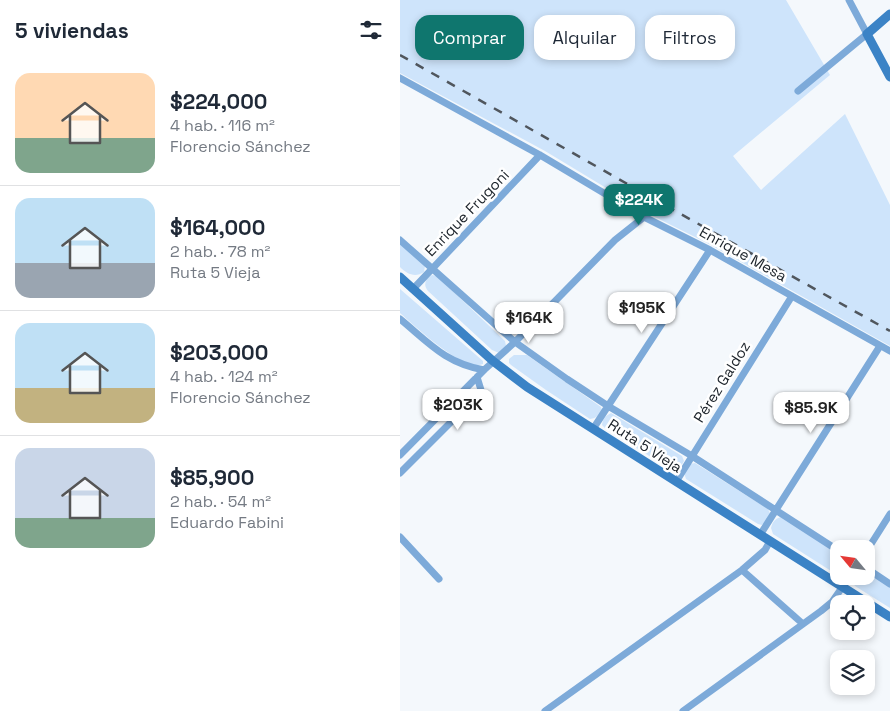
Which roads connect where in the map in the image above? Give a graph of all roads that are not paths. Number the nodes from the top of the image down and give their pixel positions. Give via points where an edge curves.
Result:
1 (849, 0) edge
2 (890, 14) edge
3 (867, 34) junction
4 (890, 77) edge
5 (400, 78) edge
6 (798, 91) dead end
7 (540, 155) junction
8 (644, 217) junction
9 (400, 240) edge
10 (710, 250) junction
11 (432, 269) junction
12 (400, 277) edge
13 (413, 289) junction
14 (792, 296) junction
15 (400, 319) edge
16 (515, 342) junction
17 (880, 346) junction
18 (890, 351) edge
19 (494, 361) junction
20 (484, 370) junction
21 (477, 377) junction
22 (608, 406) junction
23 (593, 429) junction
24 (400, 455) edge
25 (692, 456) junction
26 (400, 473) edge
27 (676, 482) junction
28 (776, 511) junction
29 (890, 514) edge
30 (760, 535) junction
31 (400, 537) edge
32 (874, 540) edge
33 (770, 541) junction
34 (830, 545) edge
35 (742, 570) junction
36 (875, 574) edge
37 (438, 579) dead end
38 (890, 584) edge
39 (843, 587) junction
40 (890, 617) edge
41 (803, 624) junction
42 (546, 711) edge
43 (683, 711) edge

1 - 3 street
2 - 3 street
3 - 4 street
3 - 6 street
5 - 7 street, Enrique Mesa
7 - 8 street, Enrique Mesa
7 - 11 street, Enrique Frugoni
8 - 10 street, Enrique Mesa
8 - 16 street via 615,240
9 - 11 street, Ruta 5 Vieja
10 - 14 street, Enrique Mesa
10 - 22 street
11 - 13 street, Enrique Frugoni
11 - 16 street, Ruta 5 Vieja
12 - 13 street, Ruta 5 Vieja
13 - 19 street, Ruta 5 Vieja
14 - 17 street, Enrique Mesa
14 - 25 street, Pérez Galdoz
15 - 20 street via 449,358
16 - 19 street
16 - 22 street, Ruta 5 Vieja
17 - 18 street, Enrique Mesa
17 - 28 street
19 - 20 street
19 - 23 street, Ruta 5 Vieja via 527,387
20 - 21 street
21 - 24 street
21 - 26 street via 481,390 475,398
22 - 23 street
22 - 25 street, Ruta 5 Vieja
23 - 27 street, Ruta 5 Vieja
25 - 27 street, Pérez Galdoz
25 - 28 street, Ruta 5 Vieja
27 - 30 street, Ruta 5 Vieja
28 - 30 street
28 - 34 street, Ruta 5 Vieja
29 - 32 street
30 - 33 street, Ruta 5 Vieja
31 - 37 street
33 - 35 street
33 - 39 street, Ruta 5 Vieja
35 - 41 street
35 - 42 street
36 - 38 street
39 - 40 street, Ruta 5 Vieja
39 - 41 street via 832,602
41 - 43 street

